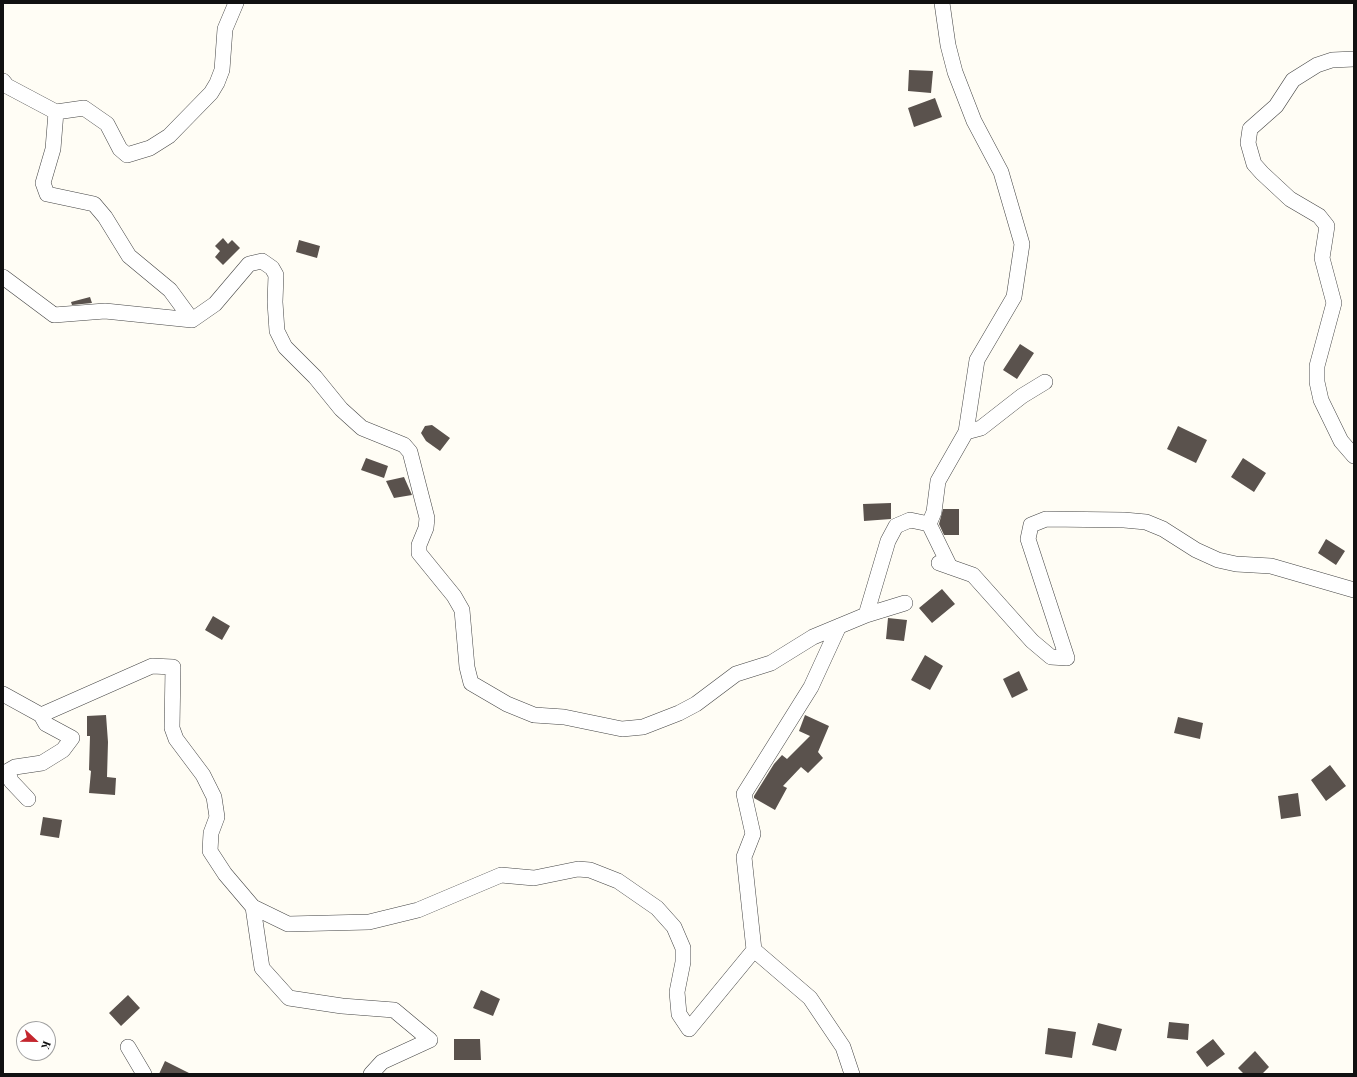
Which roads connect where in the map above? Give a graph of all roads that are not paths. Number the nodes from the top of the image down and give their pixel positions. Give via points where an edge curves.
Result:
1 (236, 3) edge
2 (942, 3) edge
3 (1354, 59) edge
4 (3, 81) edge
5 (56, 112) junction
6 (3, 277) edge
7 (192, 320) junction
8 (1045, 382) dead end
9 (966, 432) junction
10 (1354, 456) edge
11 (929, 524) junction
12 (1354, 590) edge
13 (906, 603) dead end
14 (866, 615) junction
15 (839, 626) junction
16 (3, 694) edge
17 (41, 715) junction
18 (28, 799) dead end
19 (253, 907) junction
20 (754, 950) junction
21 (128, 1047) dead end
22 (144, 1074) edge
23 (371, 1074) edge
24 (852, 1074) edge

1 - 5 street via 225,29 222,70 217,83 211,93 169,136 150,148 127,155 120,149 107,124 84,108
2 - 9 street via 955,72 974,121 1001,172 1022,244 1014,297 977,360
3 - 10 street via 1324,62 1293,80 1276,106 1250,129 1248,143 1254,164 1262,173 1290,199 1319,216 1327,226 1322,258 1334,303 1317,366 1317,382 1322,400 1341,441
4 - 5 street via 7,86
5 - 7 street via 53,149 43,183 47,194 94,204 106,217 129,256 170,290
6 - 7 street via 54,315 105,311
7 - 15 street via 215,304 249,264 262,261 272,268 276,275 277,331 285,347 341,409 362,428 404,445 410,452 427,518 418,553 454,596 462,610 467,667 471,683 507,704 534,715 564,717 622,729 643,727 679,714 736,674 772,663 813,637
8 - 9 street via 1022,396 981,428
9 - 11 street via 938,481 934,512
11 - 12 street via 945,565 973,575 1032,641 1051,657 1067,658 1028,539 1031,525 1046,519 1146,522 1218,560 1271,566
11 - 14 street via 910,520 896,526 888,541
13 - 14 street
14 - 15 street
15 - 20 street via 811,688 744,794 753,834 744,857
16 - 17 street
17 - 18 street via 46,724 72,738 63,750 42,763 15,767 8,771 11,781
17 - 19 street via 152,666 173,668 172,728 176,738 203,775 214,797 217,817 211,833 210,851 225,874
19 - 20 street via 288,924 369,922 418,910 501,875 534,878 578,869 590,870 618,881 657,908 674,927 683,948 677,992 679,1014 689,1029
19 - 23 street via 262,968 289,998 394,1010 430,1040 382,1062
20 - 24 street via 810,998 843,1047
21 - 22 street

